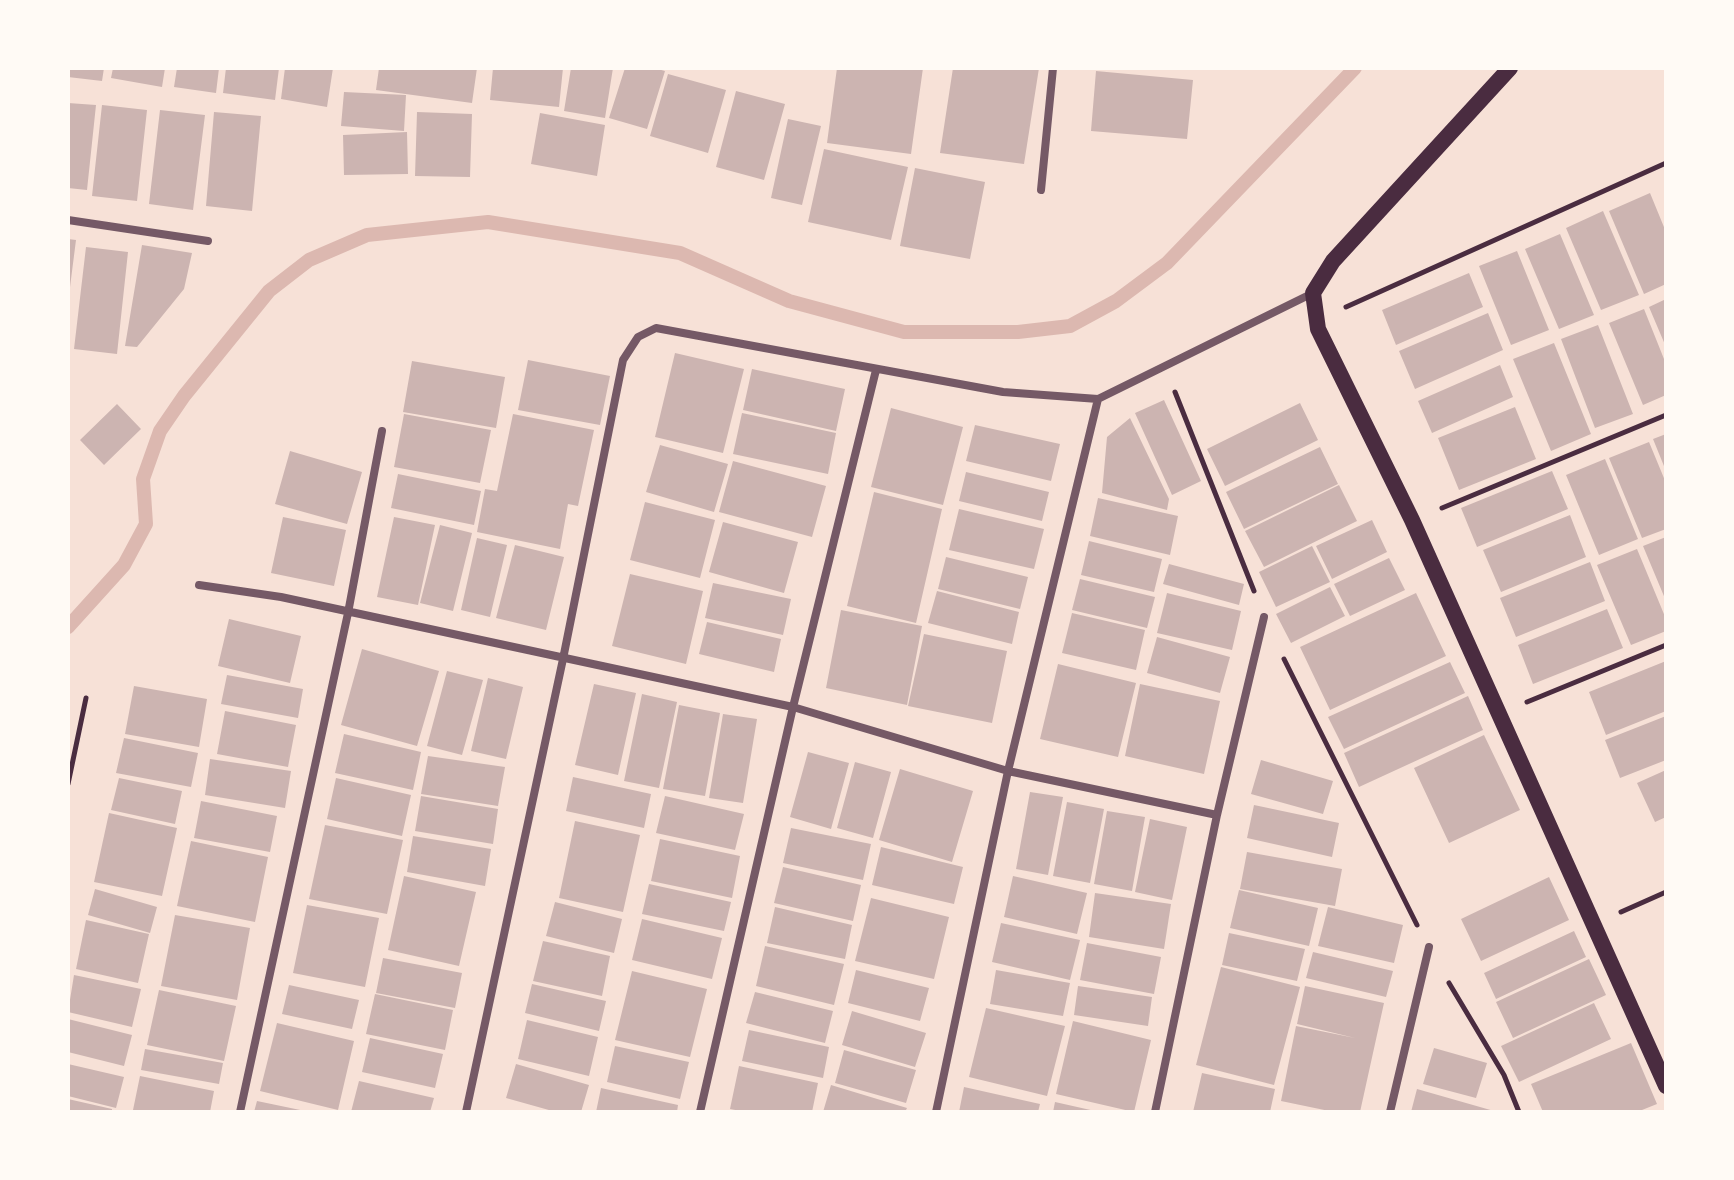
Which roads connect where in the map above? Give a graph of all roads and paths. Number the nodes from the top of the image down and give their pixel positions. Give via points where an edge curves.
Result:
1 (1053, 68) edge
2 (1510, 68) edge
3 (1666, 163) edge
4 (1041, 190) dead end
5 (68, 220) edge
6 (208, 241) dead end
7 (1313, 293) junction
8 (1317, 320) junction
9 (1165, 367) junction
10 (876, 370) junction
11 (1098, 399) junction
12 (1666, 415) edge
13 (382, 431) dead end
14 (1412, 520) junction
15 (199, 585) dead end
16 (348, 613) junction
17 (1264, 617) junction
18 (1666, 645) edge
19 (563, 659) junction
20 (86, 698) dead end
21 (793, 707) junction
22 (1500, 713) junction
23 (1008, 771) junction
24 (68, 784) edge
25 (1217, 815) junction
26 (1666, 892) edge
27 (1594, 923) junction
28 (1429, 947) junction
29 (1666, 1086) edge
30 (240, 1112) edge
31 (466, 1112) edge
32 (700, 1112) edge
33 (936, 1112) edge
34 (1155, 1112) edge
35 (1390, 1112) edge
36 (1519, 1112) edge

1 - 4 street
2 - 7 main road via 1333,261
3 - 8 path
5 - 6 street
7 - 8 main road
7 - 9 street
8 - 14 main road
9 - 11 street
9 - 17 path
10 - 11 street via 1003,392
10 - 19 street via 656,328 638,337 623,360
10 - 21 street
11 - 23 street
12 - 14 path
13 - 16 street
14 - 22 main road
15 - 16 street
16 - 19 street
16 - 30 street
17 - 25 street
17 - 28 path
18 - 22 path
19 - 21 street
19 - 31 street
20 - 24 path
21 - 23 street
21 - 32 street
22 - 27 main road
23 - 25 street
23 - 33 street
25 - 34 street
26 - 27 path
27 - 29 main road
28 - 35 street
28 - 36 path via 1504,1075

